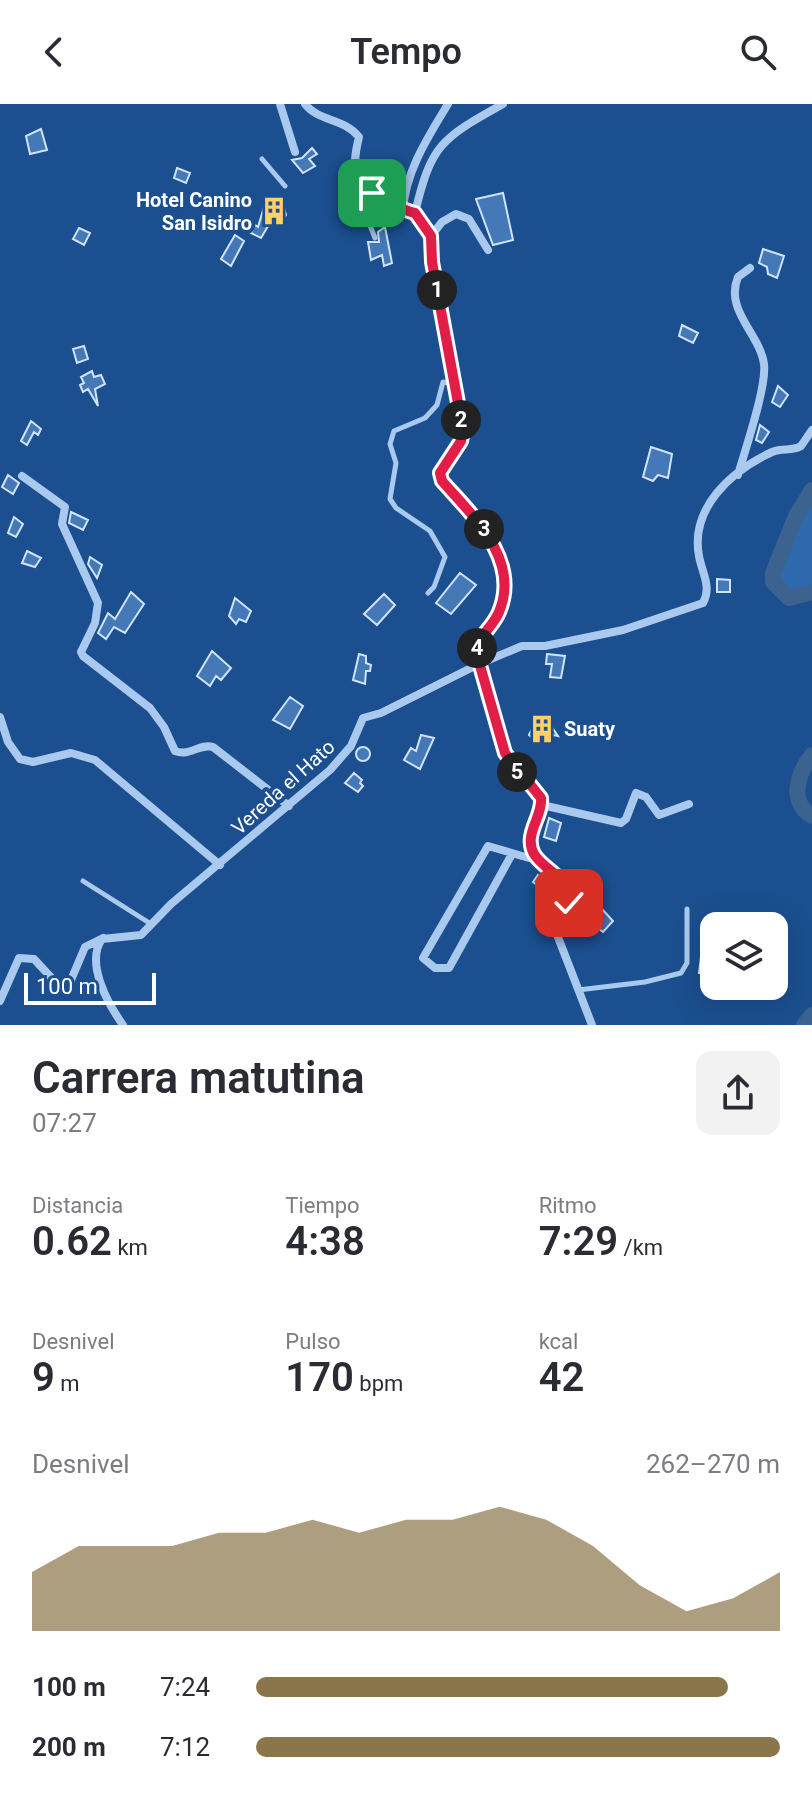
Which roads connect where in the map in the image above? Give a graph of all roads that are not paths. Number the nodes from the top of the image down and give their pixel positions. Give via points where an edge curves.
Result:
1 (280, 104) edge
2 (305, 104) edge
3 (448, 104) edge
4 (503, 104) edge
5 (295, 152) dead end
6 (262, 159) dead end
7 (285, 186) dead end
8 (367, 190) junction
9 (403, 211) junction
10 (415, 213) junction
11 (431, 236) junction
12 (375, 238) dead end
13 (488, 250) dead end
14 (750, 268) dead end
15 (454, 384) junction
16 (812, 430) edge
17 (738, 475) junction
18 (22, 476) dead end
19 (428, 593) dead end
20 (479, 664) junction
21 (0, 717) edge
22 (689, 804) dead end
23 (542, 805) junction
24 (289, 806) junction
25 (512, 854) junction
26 (534, 859) junction
27 (220, 865) junction
28 (83, 881) dead end
29 (687, 909) dead end
30 (152, 925) junction
31 (108, 937) junction
32 (577, 990) junction
33 (0, 1001) edge
34 (123, 1025) edge
35 (592, 1025) edge

1 - 5 street
2 - 8 street via 349,125 359,137 353,161
3 - 9 street via 413,168
4 - 10 street via 460,128 431,156
6 - 7 lane
8 - 9 street
8 - 12 lane via 365,213
9 - 10 street
10 - 11 street
11 - 13 street via 456,214 469,219
11 - 15 street
14 - 17 street, Vereda el Hato via 738,277 735,301 765,370
15 - 19 lane via 443,382 437,405 425,418 394,431 390,444 396,463 390,499 430,531 445,557
15 - 20 street via 463,430 440,473 497,548 503,592 496,619 478,640
16 - 17 street, Vereda el Hato via 801,446 770,453
17 - 20 street, Vereda el Hato via 720,488 696,531 708,587 703,603 623,630 522,646
18 - 24 street via 65,507 62,524 98,603 83,656 150,708 175,751 186,754 213,747
20 - 23 street via 505,753
20 - 24 street, Vereda el Hato via 363,718 351,746
21 - 27 street via 20,759 33,762 71,753 95,760
22 - 23 street via 659,815 646,797 636,793 621,823
23 - 26 street via 531,838
24 - 27 street, Vereda el Hato
25 - 25 street via 488,846 423,958 435,968 449,968
25 - 26 street
26 - 32 street via 570,891 556,932
27 - 30 street, Vereda el Hato
28 - 30 lane
29 - 32 lane via 687,963 681,973
30 - 31 street, Vereda el Hato via 133,937
31 - 33 street, Vereda el Hato via 85,947 68,987 54,983 34,959 19,958
31 - 34 street via 96,950 97,965
32 - 35 street

